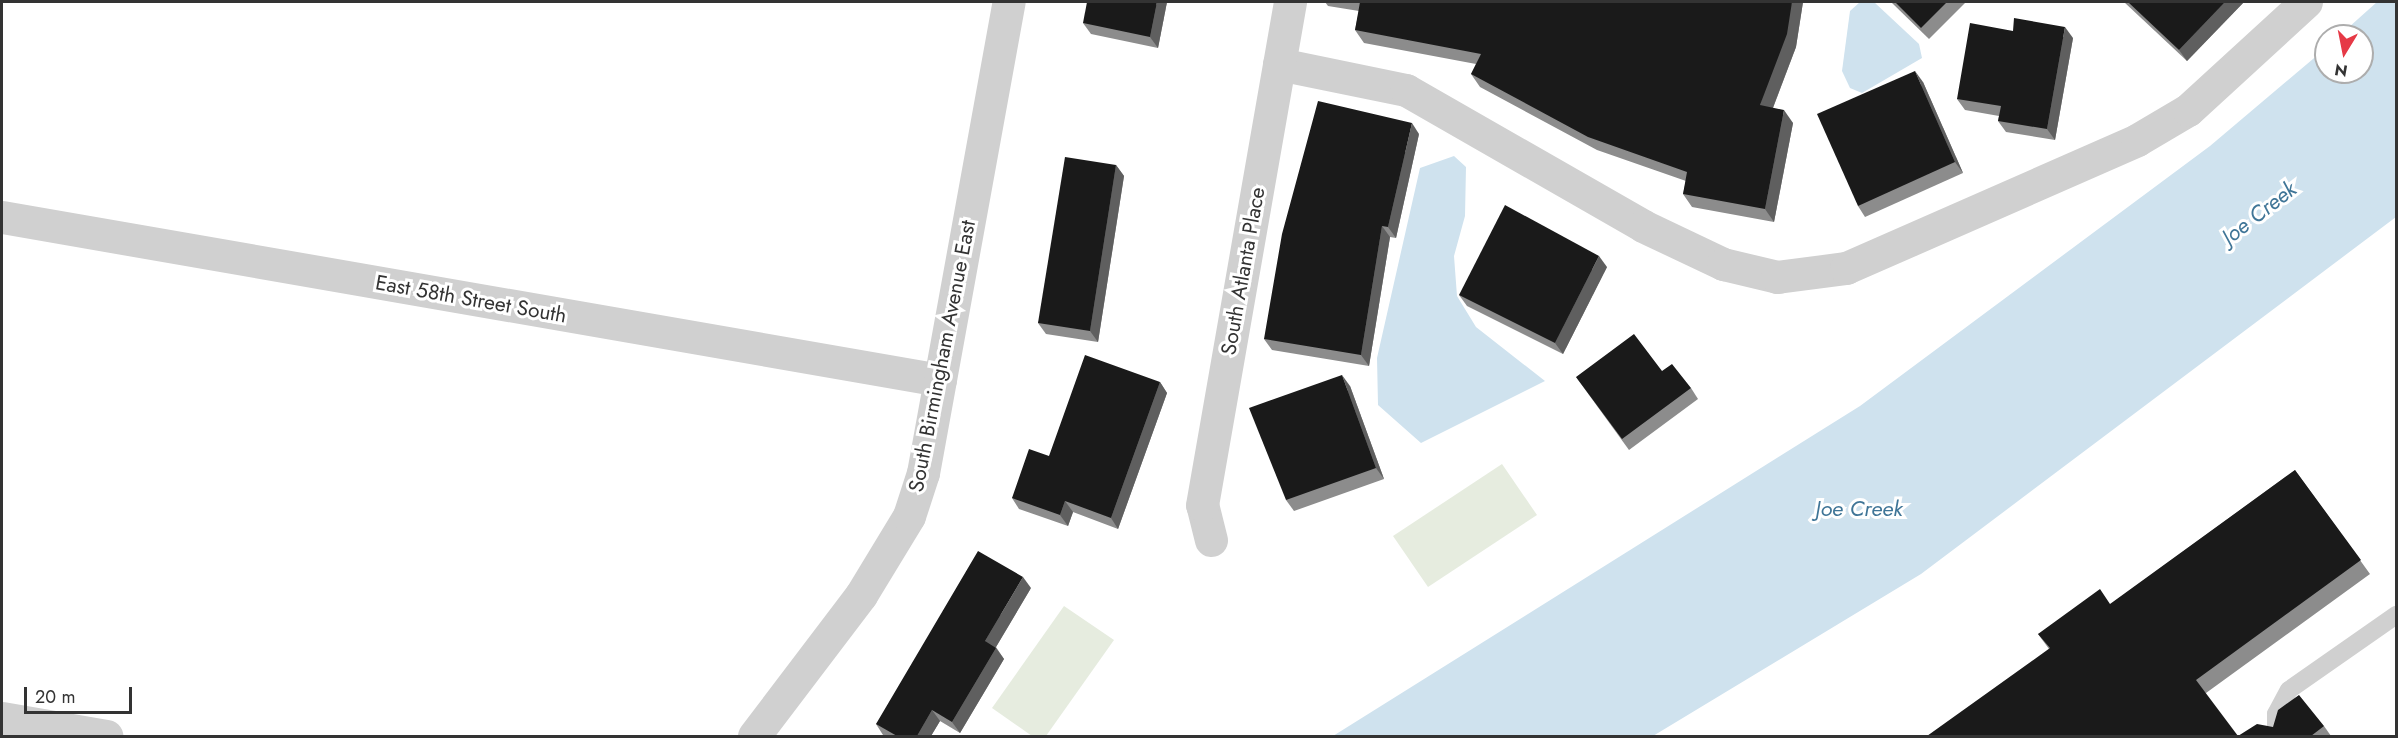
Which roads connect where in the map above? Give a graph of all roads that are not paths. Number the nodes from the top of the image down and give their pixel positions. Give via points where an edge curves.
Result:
1 (1009, 2) edge
2 (1290, 2) edge
3 (2306, 2) edge
4 (1279, 64) junction
5 (2, 217) edge
6 (940, 380) junction
7 (1211, 540) dead end
8 (2397, 615) edge
9 (2, 718) edge
10 (2276, 731) edge
11 (106, 736) edge
12 (754, 736) edge

1 - 6 street, South Birmingham Avenue East
2 - 4 street, South Atlanta Place
3 - 4 street via 2188,110 2137,140 1846,268 1778,278 1723,264 1643,226 1406,90
4 - 7 street, South Atlanta Place via 1202,505
5 - 6 street, East 58th Street South
6 - 12 street, South Birmingham Avenue East via 922,473 891,552
8 - 10 lane via 2289,690 2276,714
9 - 11 street

